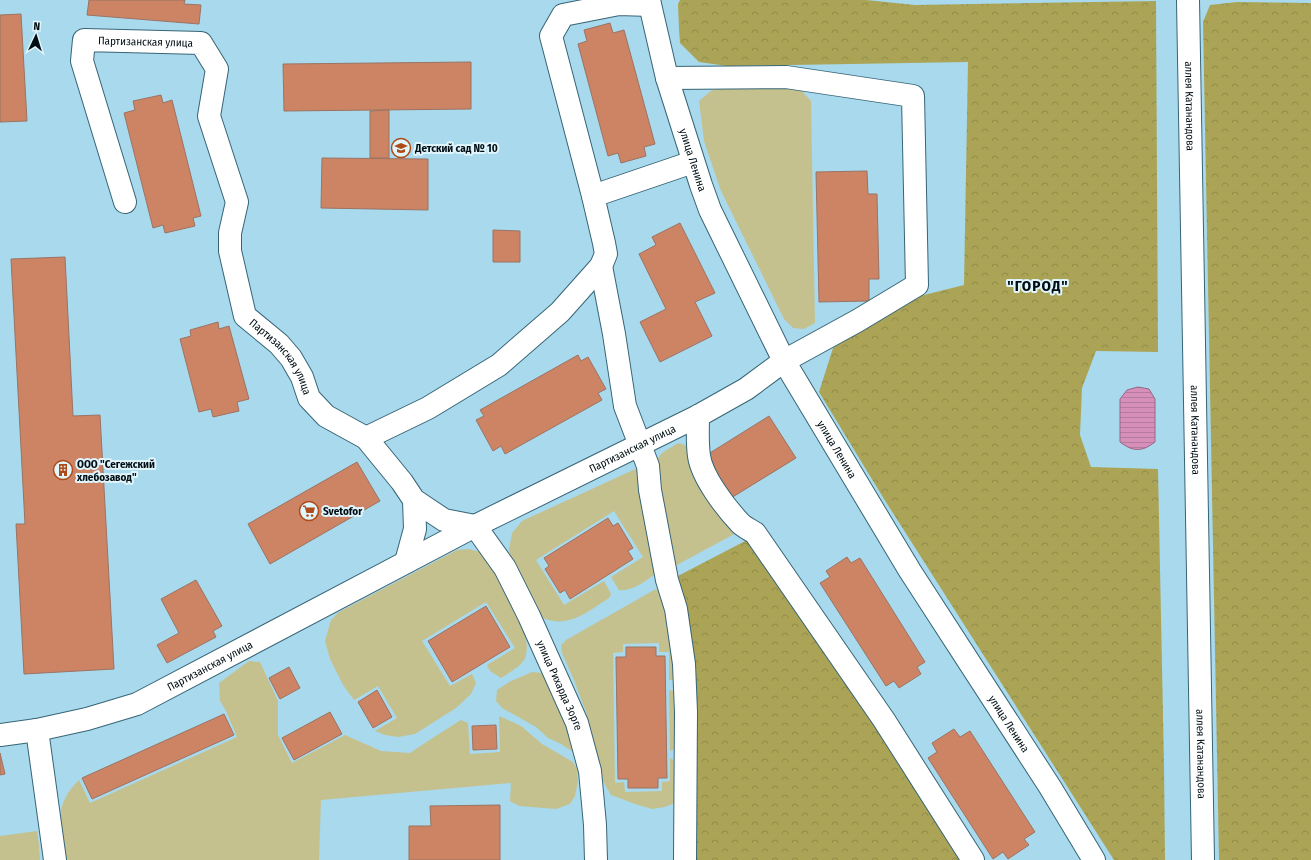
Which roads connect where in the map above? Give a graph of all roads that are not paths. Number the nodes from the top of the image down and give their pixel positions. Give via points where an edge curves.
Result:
1 (1188, 0) edge
2 (649, 2) edge
3 (667, 78) junction
4 (693, 162) junction
5 (593, 196) junction
6 (125, 202) dead end
7 (601, 266) junction
8 (784, 361) junction
9 (698, 416) junction
10 (366, 438) junction
11 (639, 445) junction
12 (414, 500) junction
13 (475, 526) junction
14 (406, 562) junction
15 (37, 730) junction
16 (0, 735) edge
17 (56, 860) edge
18 (596, 860) edge
19 (685, 860) edge
20 (974, 860) edge
21 (1094, 860) edge
22 (1203, 860) edge

1 - 22 street, аллея Катанандова
2 - 3 street, улица Ленина
2 - 5 street, улица Ленина via 620,4 563,15 551,36
3 - 4 street, улица Ленина
3 - 8 street, Партизанская улица via 786,77 913,96 917,285
4 - 5 street
4 - 8 street, улица Ленина via 710,210
5 - 7 street, улица Ленина via 606,254
6 - 10 street, Партизанская улица via 82,61 84,40 201,43 217,69 209,116 236,202 230,233 230,251 245,316 279,344 291,358 302,377 309,398 317,407 326,416
7 - 10 street via 560,312 499,365 428,408
7 - 11 street via 625,406
8 - 9 street, Партизанская улица via 746,389
8 - 21 street, улица Ленина via 910,571 1050,787
9 - 11 street, Партизанская улица
9 - 20 street via 699,457 708,481 741,524 755,534 884,720
10 - 12 street, Партизанская улица
11 - 13 street, Партизанская улица
11 - 19 street via 648,466 650,490 667,580 676,609 684,664
12 - 13 street, Партизанская улица via 444,520
12 - 14 street via 415,530
13 - 14 street, Партизанская улица
13 - 18 street, улица Рихарда Зорге via 505,568 530,616 577,723 590,771
14 - 15 street, Партизанская улица via 137,704
15 - 16 street, Партизанская улица
15 - 17 street

